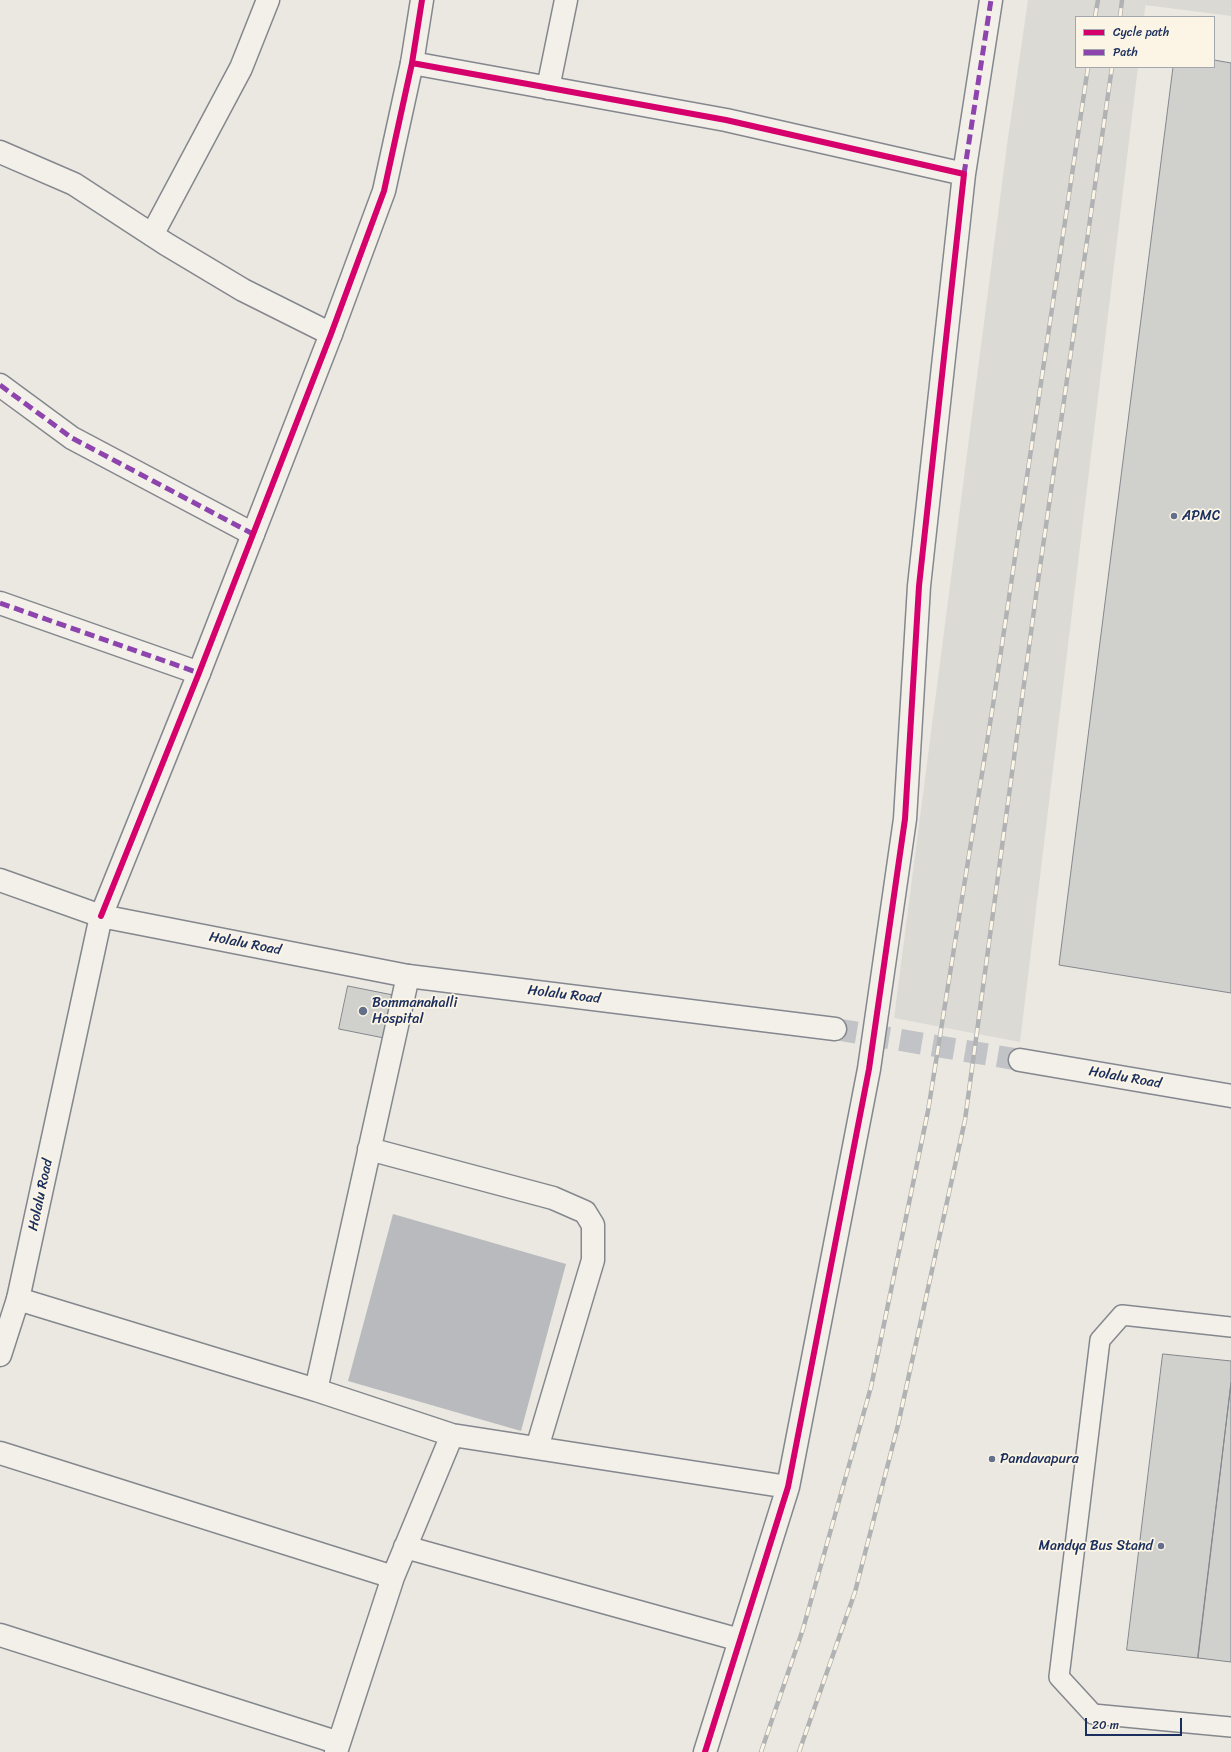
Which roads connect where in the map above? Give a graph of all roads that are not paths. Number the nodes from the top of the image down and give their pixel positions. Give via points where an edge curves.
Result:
1 (268, 0) edge
2 (422, 0) edge
3 (566, 0) edge
4 (991, 0) edge
5 (412, 63) junction
6 (548, 88) junction
7 (0, 152) edge
8 (964, 174) junction
9 (152, 235) junction
10 (331, 334) junction
11 (0, 385) edge
12 (253, 534) junction
13 (0, 603) edge
14 (199, 673) junction
15 (0, 880) edge
16 (101, 916) junction
17 (408, 976) junction
18 (835, 1029) tunnel mouth
19 (1020, 1060) tunnel mouth
20 (1231, 1096) edge
21 (369, 1149) junction
22 (18, 1299) junction
23 (1231, 1327) edge
24 (0, 1355) edge
25 (316, 1390) junction
26 (452, 1435) junction
27 (537, 1448) junction
28 (0, 1453) edge
29 (788, 1487) junction
30 (405, 1547) junction
31 (393, 1577) junction
32 (0, 1635) edge
33 (740, 1640) junction
34 (1231, 1727) edge
35 (338, 1748) edge
36 (705, 1752) edge

1 - 9 street via 241,68
2 - 5 street
3 - 6 street
4 - 8 street
5 - 6 street
5 - 10 street via 384,191
6 - 8 street via 726,120
7 - 9 street via 74,184
8 - 29 street via 919,586 905,819 870,1069
9 - 10 street via 243,290
10 - 12 street
11 - 12 street via 72,438
12 - 14 street
13 - 14 street
14 - 16 street
15 - 16 street
16 - 17 street, Holalu Road
16 - 22 street, Holalu Road
17 - 18 street, Holalu Road
17 - 21 street
19 - 20 street, Holalu Road
21 - 25 street
21 - 27 street via 553,1198 585,1212 593,1225 593,1260
22 - 24 street, Holalu Road
22 - 25 street
23 - 34 lane via 1122,1315 1100,1340 1059,1677 1093,1714
25 - 26 street
26 - 27 street
26 - 30 street
27 - 29 street
28 - 31 street
29 - 33 street
30 - 31 street
30 - 33 street
31 - 35 street
32 - 35 street
33 - 36 street

